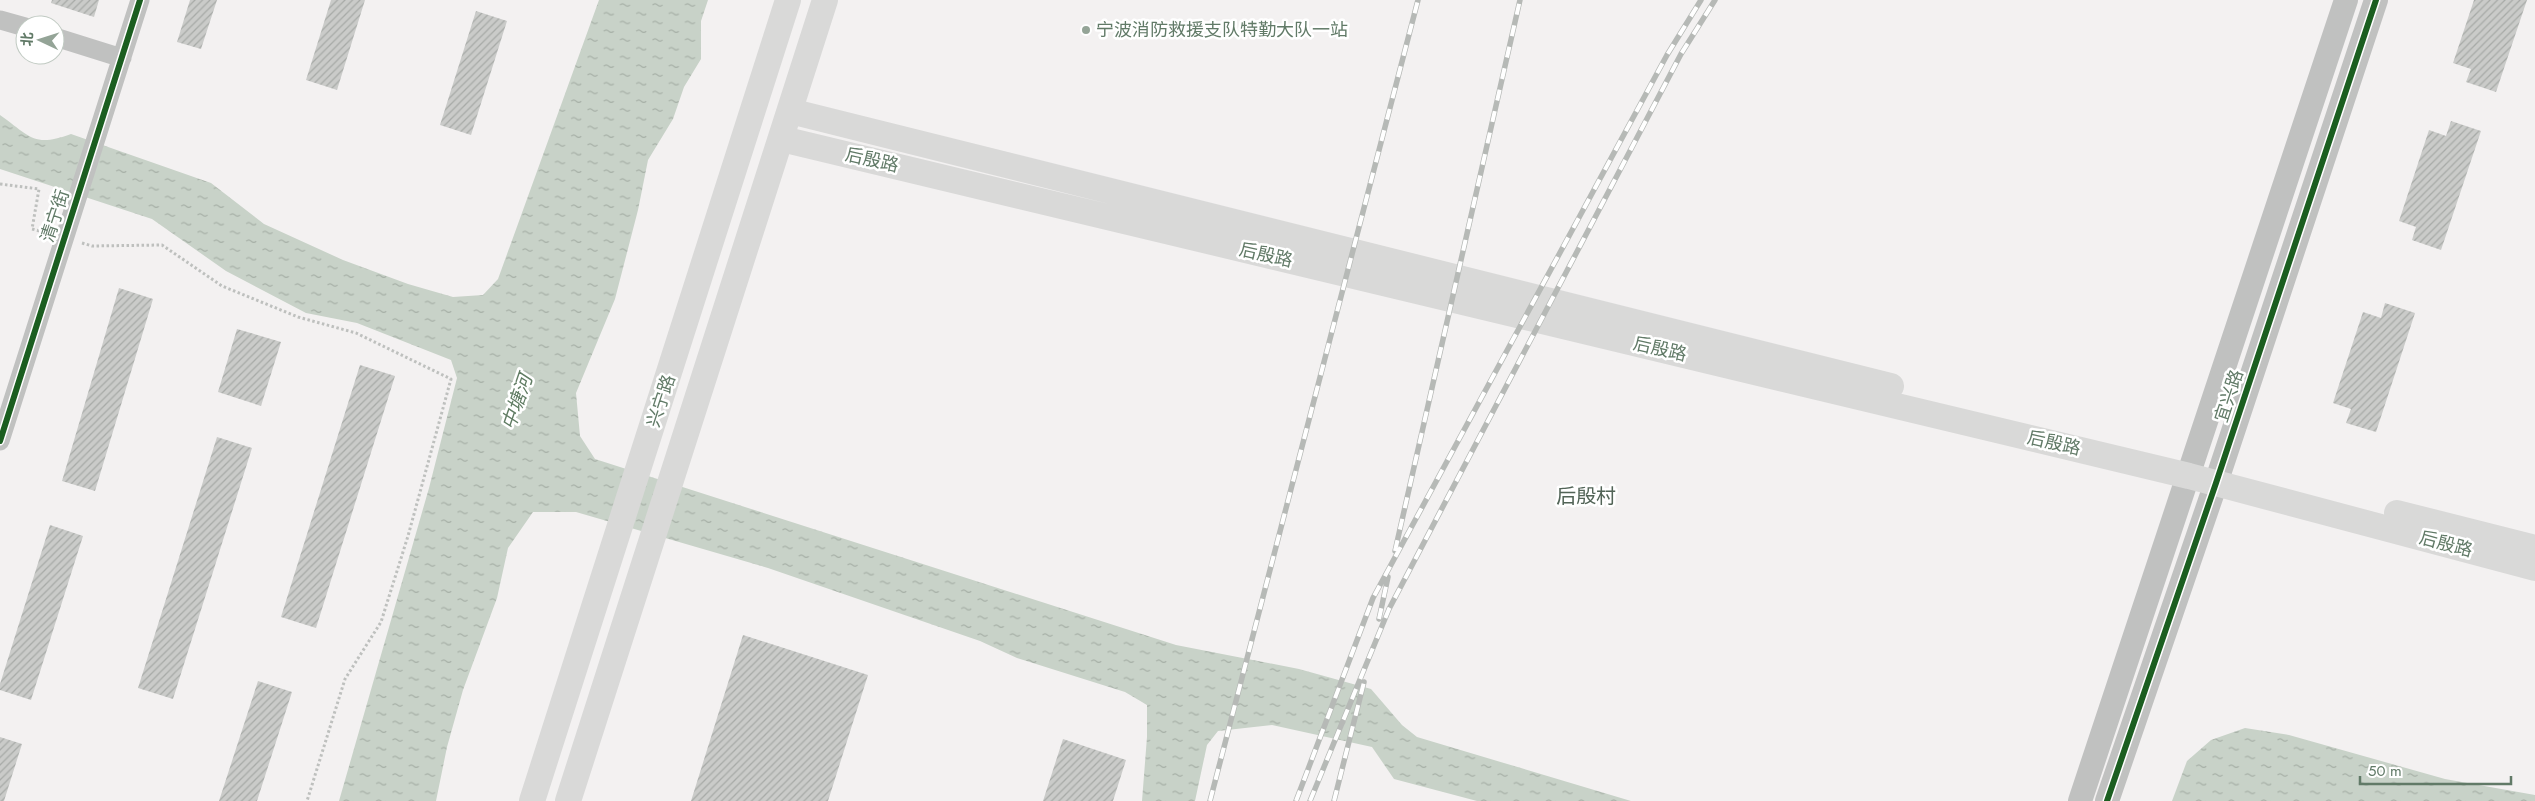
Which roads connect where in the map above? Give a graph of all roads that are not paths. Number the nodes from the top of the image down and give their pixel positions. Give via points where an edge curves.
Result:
1 (140, 0) edge
2 (788, 0) edge
3 (825, 0) edge
4 (2346, 0) edge
5 (2376, 0) edge
6 (0, 20) edge
7 (15, 24) edge
8 (65, 40) edge
9 (122, 58) junction
10 (790, 111) junction
11 (782, 139) junction
12 (0, 441) edge
13 (2192, 468) junction
14 (2231, 479) junction
15 (2329, 505) junction
16 (2535, 548) edge
17 (2535, 568) edge
18 (532, 801) edge
19 (568, 801) edge
20 (2080, 801) edge
21 (2108, 801) edge

1 - 9 street, 清宁街
2 - 18 main road, 兴宁路
3 - 10 main road
4 - 13 street, 宜兴路
5 - 14 street, 宜兴路
6 - 7 street
8 - 9 street
9 - 12 street, 清宁街
10 - 11 main road
10 - 13 main road, 后殷路
11 - 13 main road, 后殷路
11 - 19 main road
13 - 14 main road, 后殷路
13 - 20 street, 宜兴路
14 - 15 main road, 后殷路
14 - 21 street, 宜兴路
15 - 16 main road, 后殷路
15 - 17 main road, 后殷路

